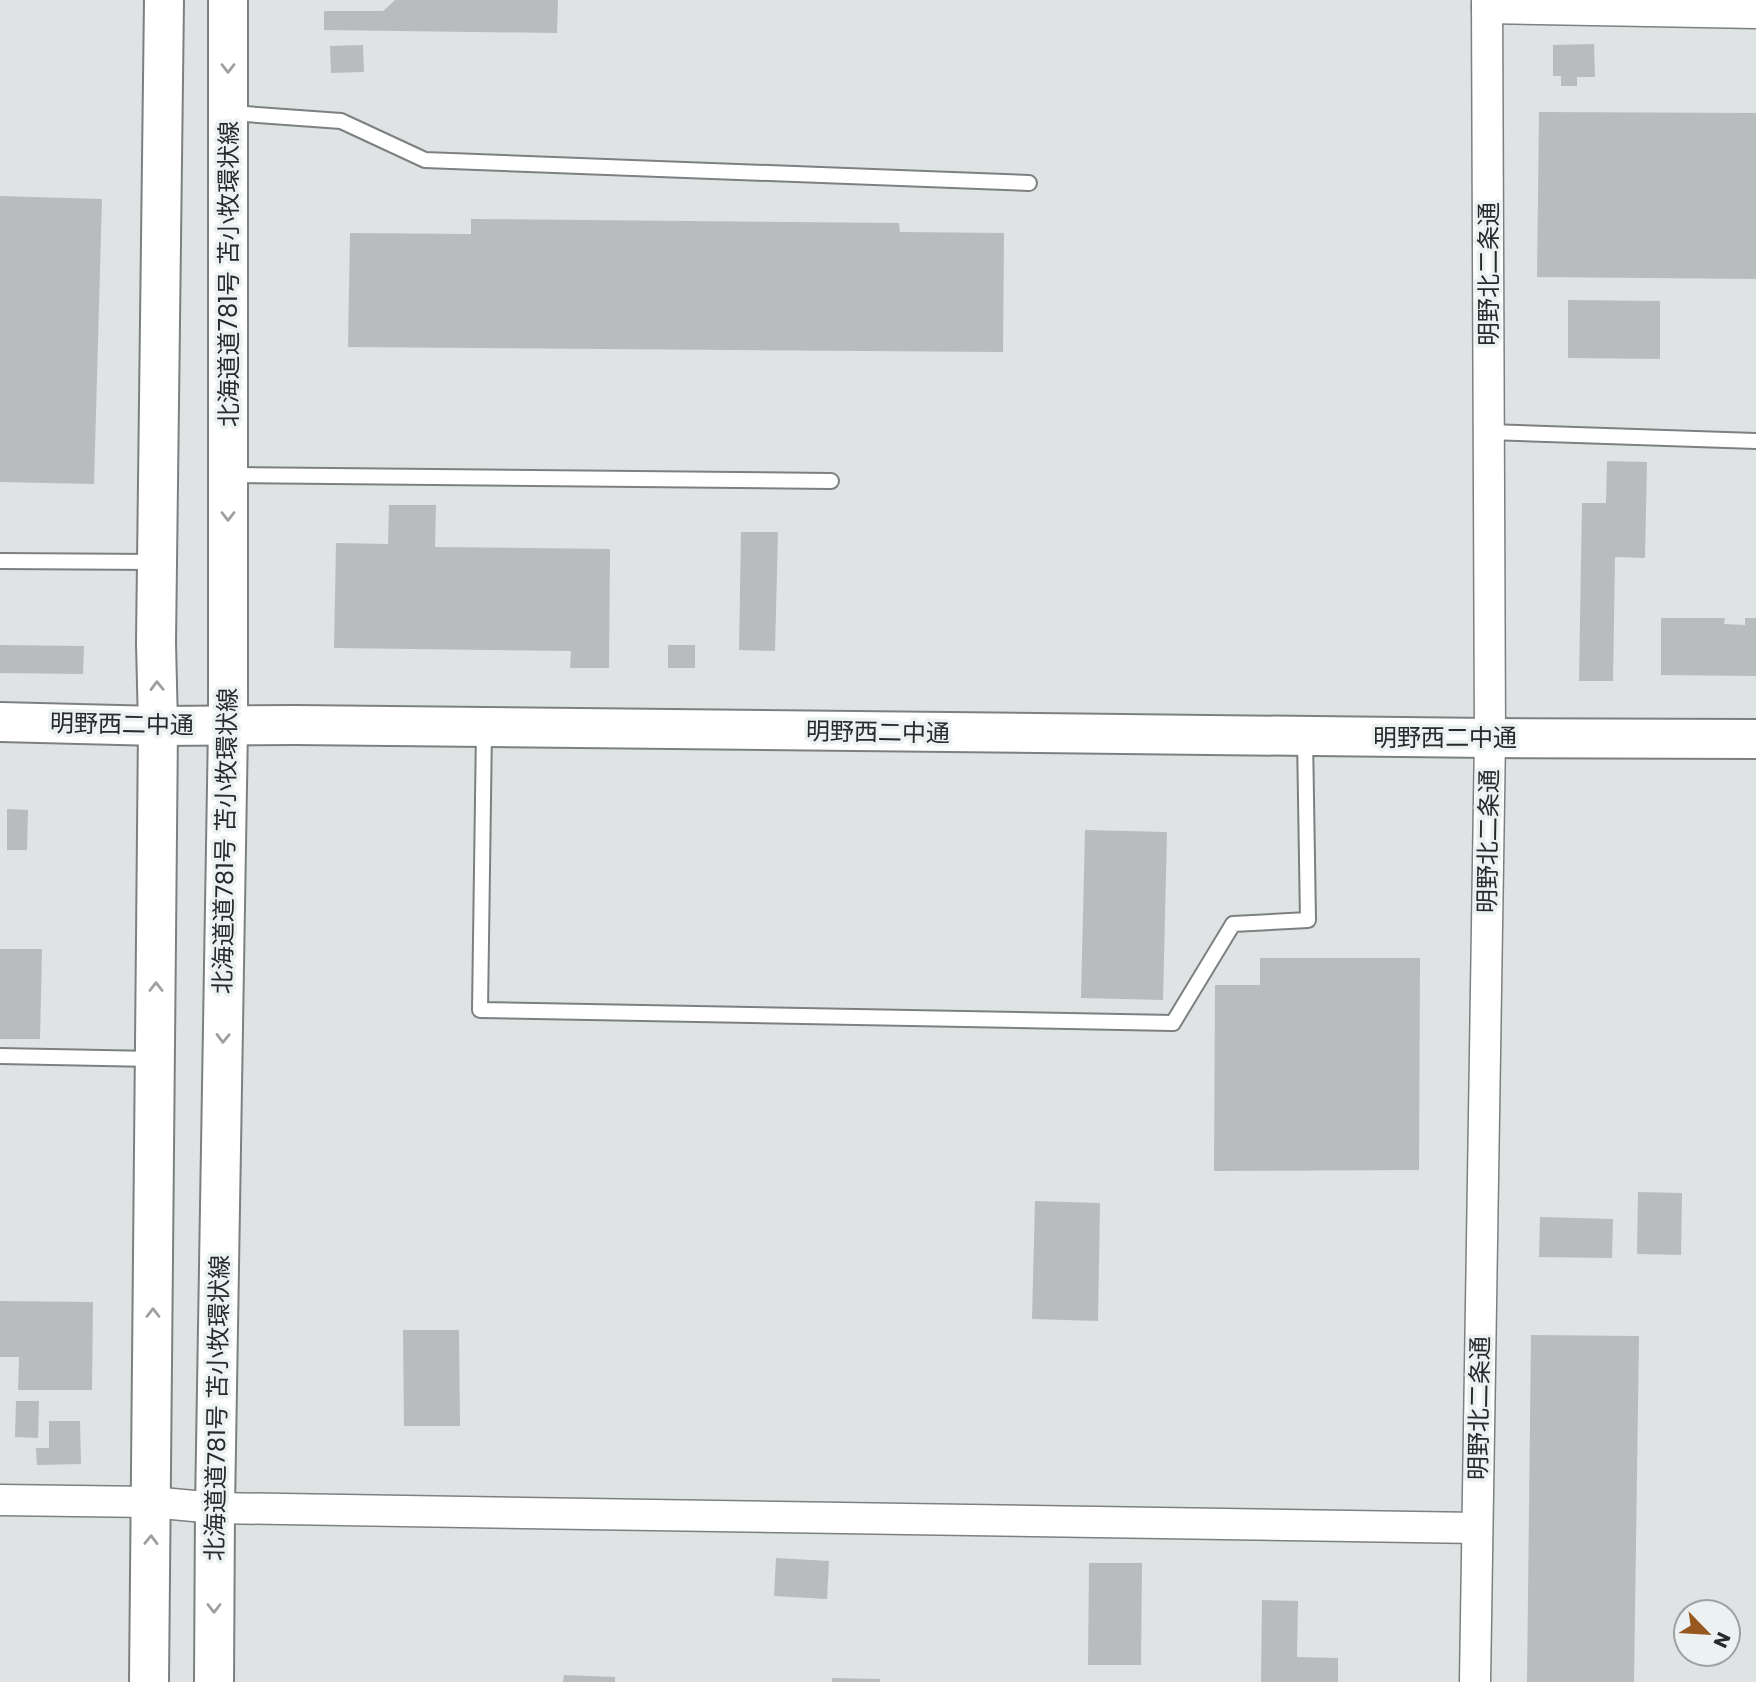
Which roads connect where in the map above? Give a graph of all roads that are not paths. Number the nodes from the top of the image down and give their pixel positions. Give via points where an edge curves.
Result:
1 (164, 0) edge
2 (228, 0) edge
3 (1487, 4) edge
4 (1756, 13) edge
5 (228, 113) junction
6 (1028, 183) dead end
7 (1489, 432) junction
8 (1756, 441) edge
9 (228, 475) junction
10 (831, 481) dead end
11 (0, 561) edge
12 (157, 562) junction
13 (0, 722) edge
14 (158, 726) junction
15 (228, 726) junction
16 (484, 727) junction
17 (1305, 736) junction
18 (1490, 738) junction
19 (1756, 739) edge
20 (0, 1056) edge
21 (155, 1059) junction
22 (0, 1500) edge
23 (151, 1502) junction
24 (215, 1508) junction
25 (1477, 1528) junction
26 (149, 1682) edge
27 (214, 1682) edge
28 (1475, 1682) edge

1 - 12 main road
2 -> 5 main road, 北海道道781号 苫小牧環状線
3 - 4 street
3 - 7 street, 明野北二条通
5 - 6 lane via 341,121 425,160
5 - 9 main road, 北海道道781号 苫小牧環状線
7 - 8 lane
7 - 18 street, 明野北二条通
9 - 10 lane
9 -> 15 main road, 北海道道781号 苫小牧環状線
11 - 12 lane
14 -> 12 main road
13 - 14 main road, 明野西二中通
14 - 15 main road, 明野西二中通
21 -> 14 main road
15 - 16 main road, 明野西二中通
15 -> 24 main road, 北海道道781号 苫小牧環状線
16 - 17 main road, 明野西二中通
16 - 17 lane via 480,1010 1173,1023 1233,924 1308,920
17 - 18 main road, 明野西二中通
18 - 19 main road, 明野西二中通
18 - 25 street, 明野北二条通
20 - 21 lane
23 -> 21 main road
22 - 23 street
23 - 24 street
26 -> 23 main road
24 - 25 street
24 -> 27 main road, 北海道道781号 苫小牧環状線
25 - 28 street, 明野北二条通

